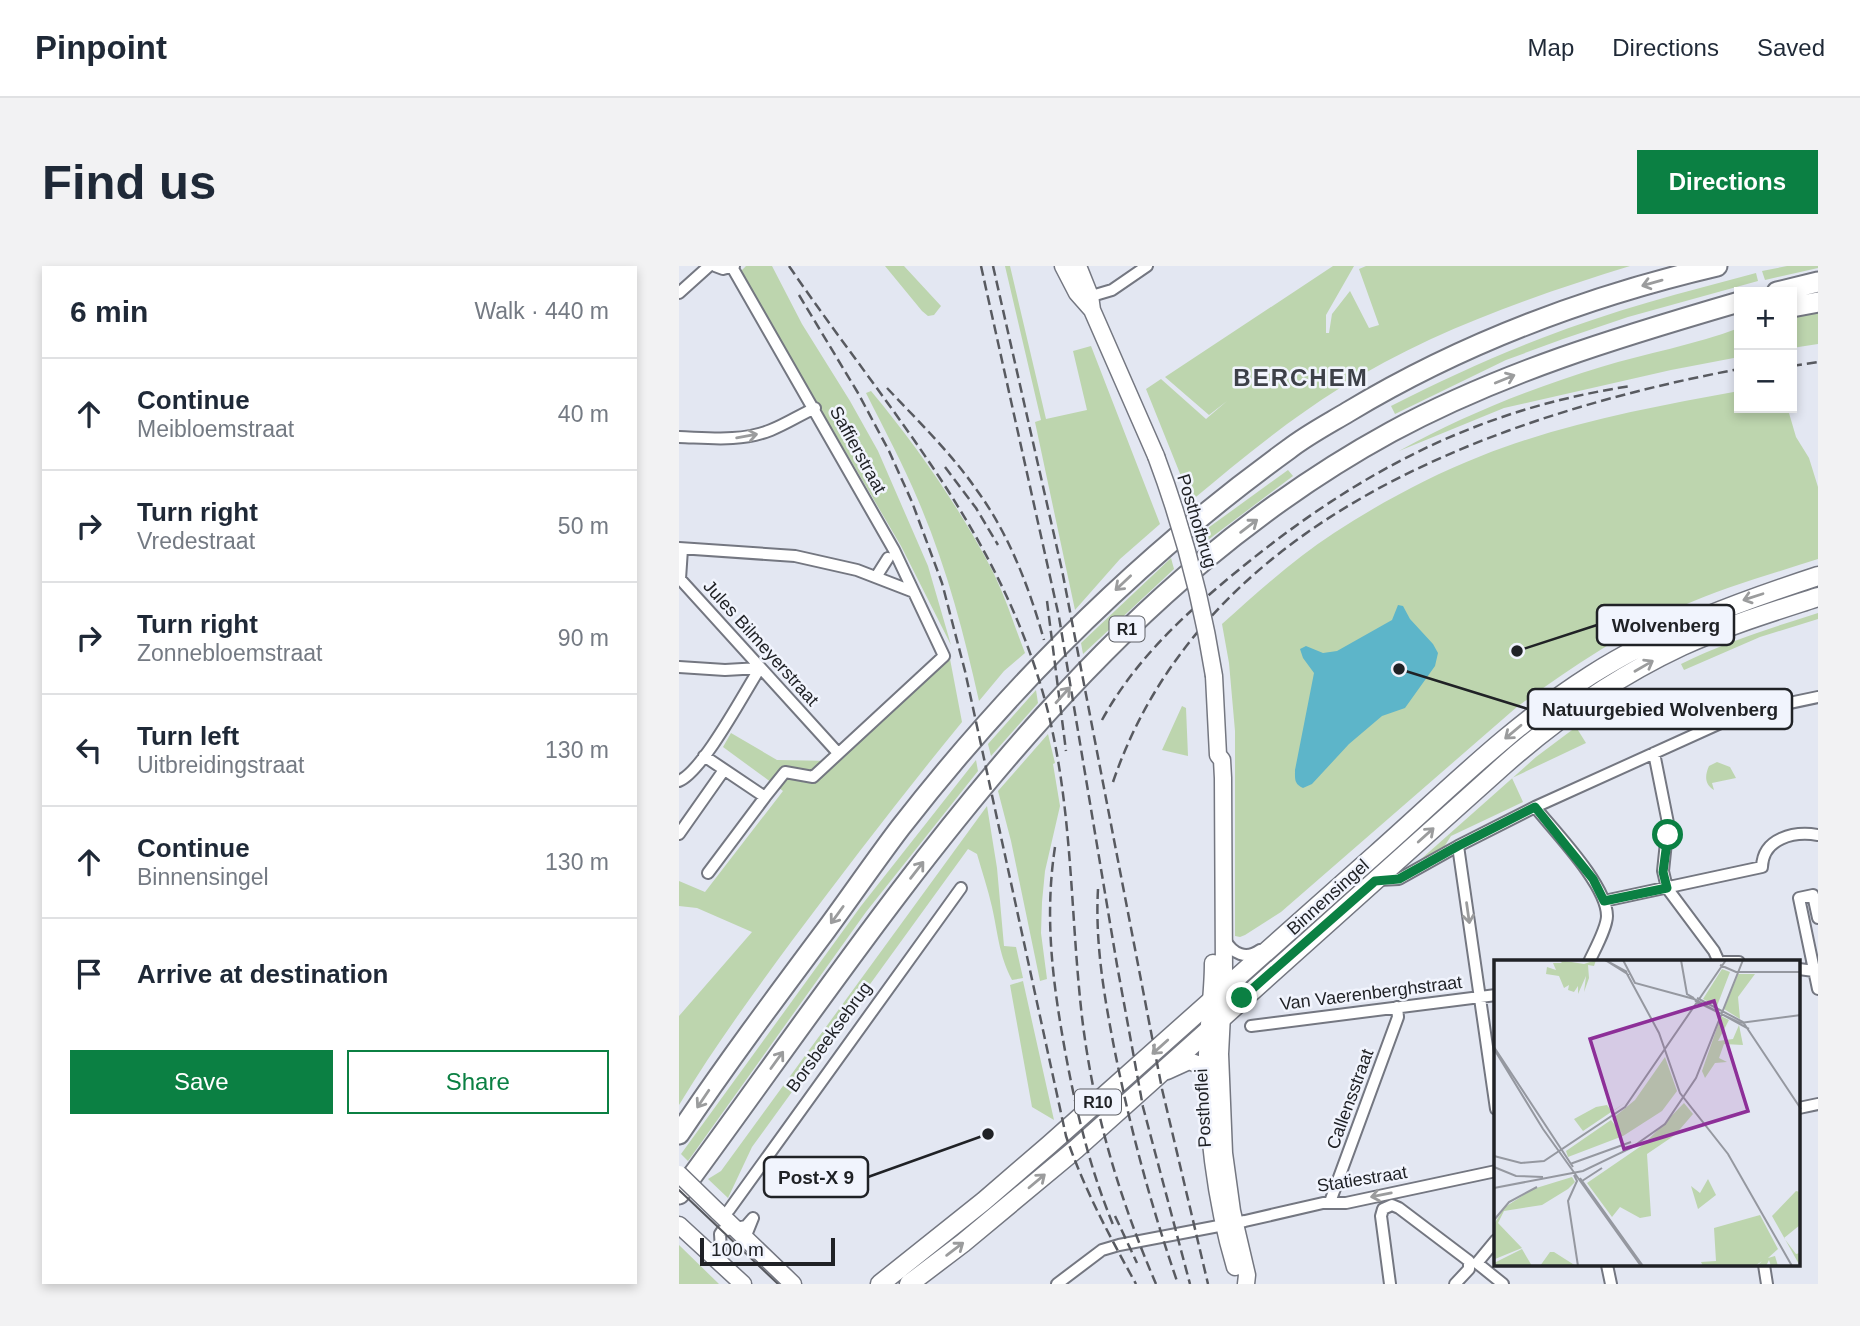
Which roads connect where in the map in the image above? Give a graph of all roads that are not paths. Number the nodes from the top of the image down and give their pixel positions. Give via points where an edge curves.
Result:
1 (709, 266) edge
2 (715, 266) edge
3 (1063, 266) edge
4 (1078, 266) edge
5 (1147, 266) edge
6 (1717, 266) edge
7 (733, 267) edge
8 (1818, 282) edge
9 (1797, 287) edge
10 (679, 293) edge
11 (1088, 302) junction
12 (1818, 302) edge
13 (1734, 303) edge
14 (1797, 306) edge
15 (1734, 314) edge
16 (1678, 320) junction
17 (815, 408) junction
18 (679, 437) edge
19 (681, 548) edge
20 (888, 558) dead end
21 (1818, 576) edge
22 (876, 577) junction
23 (914, 592) junction
24 (1818, 597) edge
25 (679, 667) edge
26 (760, 668) junction
27 (1818, 697) edge
28 (838, 753) junction
29 (1654, 753) junction
30 (1218, 755) junction
31 (704, 756) junction
32 (725, 769) junction
33 (679, 781) edge
34 (765, 797) junction
35 (1535, 807) junction
36 (679, 834) edge
37 (1818, 835) edge
38 (1458, 846) junction
39 (708, 873) dead end
40 (1375, 881) junction
41 (961, 888) dead end
42 (1667, 888) junction
43 (1604, 901) junction
44 (1818, 918) edge
45 (1292, 929) junction
46 (1223, 937) junction
47 (1590, 960) edge
48 (1720, 960) edge
49 (1801, 969) edge
50 (1814, 971) junction
51 (1818, 989) edge
52 (1494, 995) edge
53 (1217, 996) junction
54 (1480, 997) junction
55 (1397, 1007) junction
56 (1215, 1023) junction
57 (1251, 1026) dead end
58 (1207, 1068) junction
59 (1159, 1075) junction
60 (1494, 1095) edge
61 (679, 1134) edge
62 (1494, 1171) edge
63 (679, 1174) edge
64 (679, 1194) edge
65 (1330, 1202) junction
66 (732, 1222) junction
67 (1229, 1224) junction
68 (679, 1226) edge
69 (1494, 1242) edge
70 (1474, 1264) junction
71 (722, 1265) junction
72 (1607, 1266) edge
73 (1764, 1266) edge
74 (743, 1284) edge
75 (793, 1284) edge
76 (880, 1284) edge
77 (909, 1284) edge
78 (1057, 1284) edge
79 (1244, 1284) edge
80 (1390, 1284) edge
81 (1455, 1284) edge
82 (1503, 1284) edge
83 (1611, 1284) edge
84 (1767, 1284) edge

1 - 10 street
2 - 7 street, Saffierstraat
3 - 11 street, Posthofbrug
4 - 11 street, Posthofbrug
5 - 11 street
6 -> 61 highway, R1 via 1578,307 1411,377 1289,449 1189,526 1083,621 969,746 870,869
7 - 17 street, Saffierstraat
8 - 9 highway
11 - 30 street, Posthofbrug, bridge via 1156,456 1194,571 1213,676
12 - 14 highway
13 - 16 highway, R1
15 - 16 highway
64 -> 16 highway, R1 via 966,807 1069,689 1178,583 1296,491 1396,430 1512,375
18 -> 17 street via 756,435
17 - 23 street, Saffierstraat
19 - 22 street via 795,556
19 - 26 street, Jules Bilmeyerstraat via 680,579
20 - 22 street
21 -> 45 main road, Binnensingel / R10 via 1687,623 1564,693 1505,739
22 - 23 street
23 - 28 street, Saffierstraat via 944,656
40 -> 24 main road, Binnensingel / R10 via 1519,751 1593,696 1696,640
25 - 26 street
26 - 28 street, Jules Bilmeyerstraat
26 - 31 street
27 - 29 street via 1752,711
28 - 34 street via 813,777 785,772
29 - 35 street
29 - 42 street via 1668,823 1663,872
30 - 46 street, Posthofbrug via 1223,778
30 - 53 street, Posthofbrug via 1214,761
31 - 32 street
31 - 33 street
32 - 34 street
32 - 36 street
34 - 39 street
35 - 38 street
35 - 43 street via 1593,879
37 - 42 street via 1793,835 1774,843 1766,850 1762,867
38 - 40 street via 1399,879
38 -> 54 street
40 - 56 main road, Binnensingel / R10
41 - 66 street, Borsbeeksebrug
42 - 43 street
42 - 48 street
43 - 47 street via 1607,919
44 - 50 street via 1813,895 1799,898
45 - 46 street via 1285,927 1250,955 1233,951
45 - 53 main road, Binnensingel / R10
46 - 53 street, Posthofbrug
49 - 50 street
50 - 51 street
52 - 54 street, Van Vaerenberghstraat
53 - 56 street, Posthoflei
53 -> 76 main road, Binnensingel / R10 via 984,1201
54 - 55 street, Van Vaerenberghstraat
54 - 60 street
55 - 57 street, Van Vaerenberghstraat
55 - 65 street, Callensstraat via 1398,1017
56 - 58 street, Posthoflei
56 - 59 main road, Binnensingel / R10
56 - 67 street, Posthoflei
58 - 59 street via 1189,1061
58 - 67 street, Posthoflei via 1212,1154
77 -> 59 main road, Binnensingel / R10 via 1067,1157
62 -> 65 street, Statiestraat via 1346,1203
63 - 66 street, bridge
65 - 67 street, Statiestraat
66 - 71 street, Borsbeeksebrug via 720,1234
66 - 75 street
67 - 78 street, Statiestraat via 1102,1250
67 - 79 street via 1247,1275
68 - 71 street
69 - 70 street
70 - 80 street via 1399,1208 1385,1207 1381,1216
70 - 81 street
70 - 82 street
71 - 74 street
72 - 83 street
73 - 84 street

